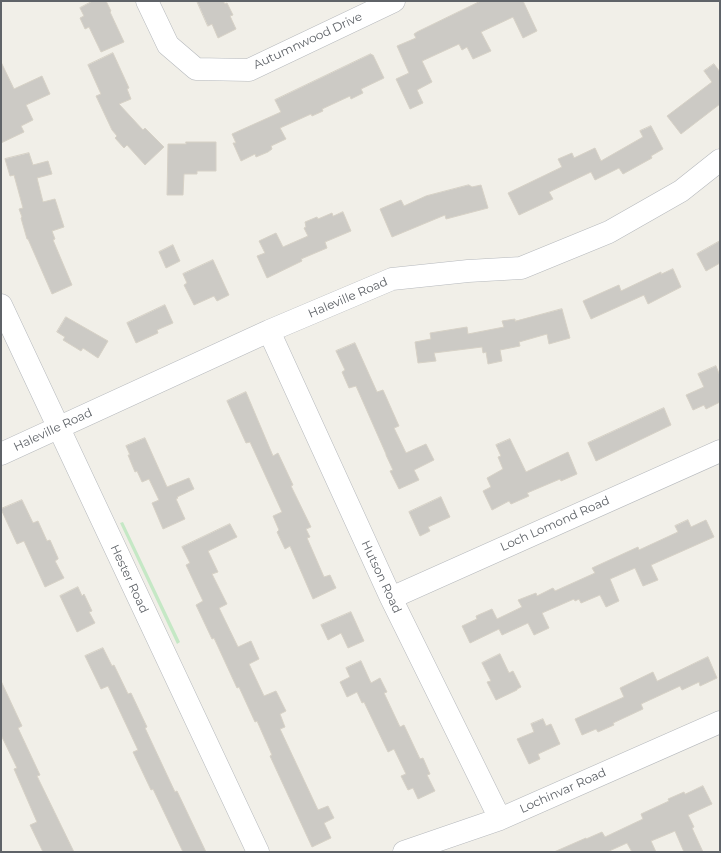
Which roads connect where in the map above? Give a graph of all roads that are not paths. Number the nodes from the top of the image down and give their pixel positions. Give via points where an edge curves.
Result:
1 (147, 1) edge
2 (394, 1) edge
3 (720, 160) edge
4 (1, 305) edge
5 (269, 331) junction
6 (58, 428) junction
7 (720, 451) edge
8 (1, 454) edge
9 (390, 598) junction
10 (720, 722) edge
11 (500, 819) junction
12 (258, 852) edge
13 (404, 852) edge

1 - 2 street, Autumnwood Drive via 168,45 196,69 249,70
3 - 5 street, Haleville Road via 680,190 609,232 521,268 392,279
4 - 6 street, Hester Road
5 - 6 street, Haleville Road
5 - 9 street, Hutson Road
6 - 8 street, Haleville Road
6 - 12 street, Hester Road
7 - 9 street, Loch Lomond Road
9 - 11 street, Hutson Road
10 - 11 street, Lochinvar Road
11 - 13 street, Lochinvar Road

